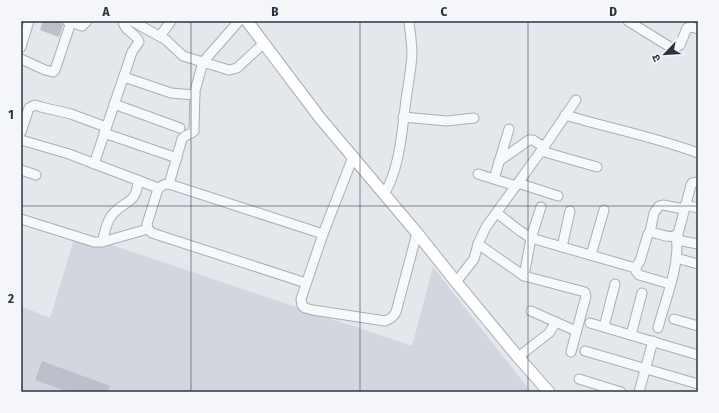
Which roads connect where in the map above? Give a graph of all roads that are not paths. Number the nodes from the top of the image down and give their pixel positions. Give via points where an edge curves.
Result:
1 (29, 21) edge
2 (87, 21) edge
3 (123, 21) edge
4 (132, 21) edge
5 (171, 21) edge
6 (239, 21) edge
7 (246, 21) edge
8 (409, 21) edge
9 (628, 21) edge
10 (69, 22) edge
11 (698, 29) edge
12 (160, 36) junction
13 (22, 42) edge
14 (264, 44) junction
15 (21, 59) edge
16 (203, 62) junction
17 (124, 77) junction
18 (195, 95) junction
19 (576, 100) dead end
20 (114, 104) junction
21 (565, 115) junction
22 (403, 117) junction
23 (474, 118) dead end
24 (180, 128) dead end
25 (509, 129) dead end
26 (105, 130) junction
27 (21, 132) edge
28 (21, 140) edge
29 (543, 149) junction
30 (698, 153) edge
31 (353, 157) junction
32 (176, 158) junction
33 (499, 161) junction
34 (94, 164) junction
35 (597, 167) dead end
36 (21, 170) edge
37 (478, 174) dead end
38 (36, 175) dead end
39 (494, 179) junction
40 (138, 180) junction
41 (698, 182) edge
42 (169, 184) junction
43 (517, 185) junction
44 (158, 188) junction
45 (384, 194) junction
46 (558, 196) dead end
47 (685, 207) junction
48 (541, 208) dead end
49 (698, 208) edge
50 (604, 210) dead end
51 (570, 211) dead end
52 (497, 213) junction
53 (21, 219) edge
54 (148, 229) junction
55 (650, 232) junction
56 (417, 233) junction
57 (323, 234) junction
58 (531, 238) junction
59 (677, 238) junction
60 (102, 242) junction
61 (478, 244) junction
62 (698, 244) edge
63 (562, 246) junction
64 (591, 255) junction
65 (676, 258) junction
66 (698, 264) edge
67 (636, 267) junction
68 (524, 276) junction
69 (456, 282) junction
70 (306, 283) junction
71 (615, 284) dead end
72 (670, 284) junction
73 (642, 293) dead end
74 (530, 312) dead end
75 (674, 320) dead end
76 (556, 322) junction
77 (590, 323) dead end
78 (698, 326) edge
79 (604, 327) junction
80 (658, 328) dead end
81 (576, 331) junction
82 (631, 335) junction
83 (653, 342) junction
84 (585, 351) dead end
85 (571, 352) dead end
86 (698, 355) edge
87 (518, 357) junction
88 (646, 369) junction
89 (579, 379) dead end
90 (698, 384) edge
91 (549, 392) edge
92 (621, 392) edge
93 (639, 392) edge

1 - 13 street
2 - 10 street via 82,26
3 - 17 street via 138,42
4 - 12 street
5 - 12 street
6 - 16 street
7 - 14 main road
8 - 22 street via 412,55
9 - 11 street via 675,48 680,45 687,28
10 - 15 street via 53,72
12 - 16 street via 179,54
14 - 16 street via 235,70
14 - 31 main road
16 - 18 street
17 - 18 street via 171,93
17 - 20 street
18 - 32 street via 194,131 184,137
19 - 21 street
20 - 24 street
20 - 26 street
21 - 29 street
21 - 30 street via 671,143
22 - 23 street via 447,121
22 - 45 street via 393,175
25 - 33 street
26 - 27 street via 71,114 35,106 29,108
26 - 32 street
26 - 34 street
28 - 34 street
29 - 33 street via 533,140 529,140
29 - 35 street
29 - 43 street
31 - 45 main road
31 - 57 street
32 - 42 street
33 - 39 street
34 - 40 street
36 - 38 street
37 - 39 street
39 - 43 street
40 - 44 street
40 - 60 street via 133,198 112,215
41 - 47 street via 692,183
42 - 44 street
42 - 57 street
43 - 46 street
43 - 52 street
44 - 54 street via 147,224
45 - 56 main road
47 - 49 street
47 - 55 street via 659,206 654,213
47 - 59 street
48 - 58 street
50 - 64 street
51 - 63 street
52 - 58 street
52 - 61 street via 486,227
53 - 60 street via 88,241
54 - 60 street
54 - 70 street via 152,233
55 - 59 street
55 - 67 street
56 - 69 main road
56 - 70 street via 396,312 390,320 305,308 302,306 301,298
57 - 70 street
58 - 63 street
58 - 68 street
59 - 62 street
59 - 65 street
61 - 68 street
61 - 69 street via 474,259
63 - 64 street
64 - 67 street
65 - 66 street
65 - 72 street
67 - 72 street via 639,275
68 - 81 street via 585,292
69 - 87 main road
71 - 79 street
72 - 80 street
73 - 82 street
74 - 76 street
75 - 78 street
76 - 81 street
76 - 87 street via 549,333
77 - 79 street
79 - 82 street
81 - 85 street
82 - 83 street
83 - 86 street
83 - 88 street
84 - 88 street
87 - 91 main road
88 - 90 street
88 - 93 street
89 - 92 street

